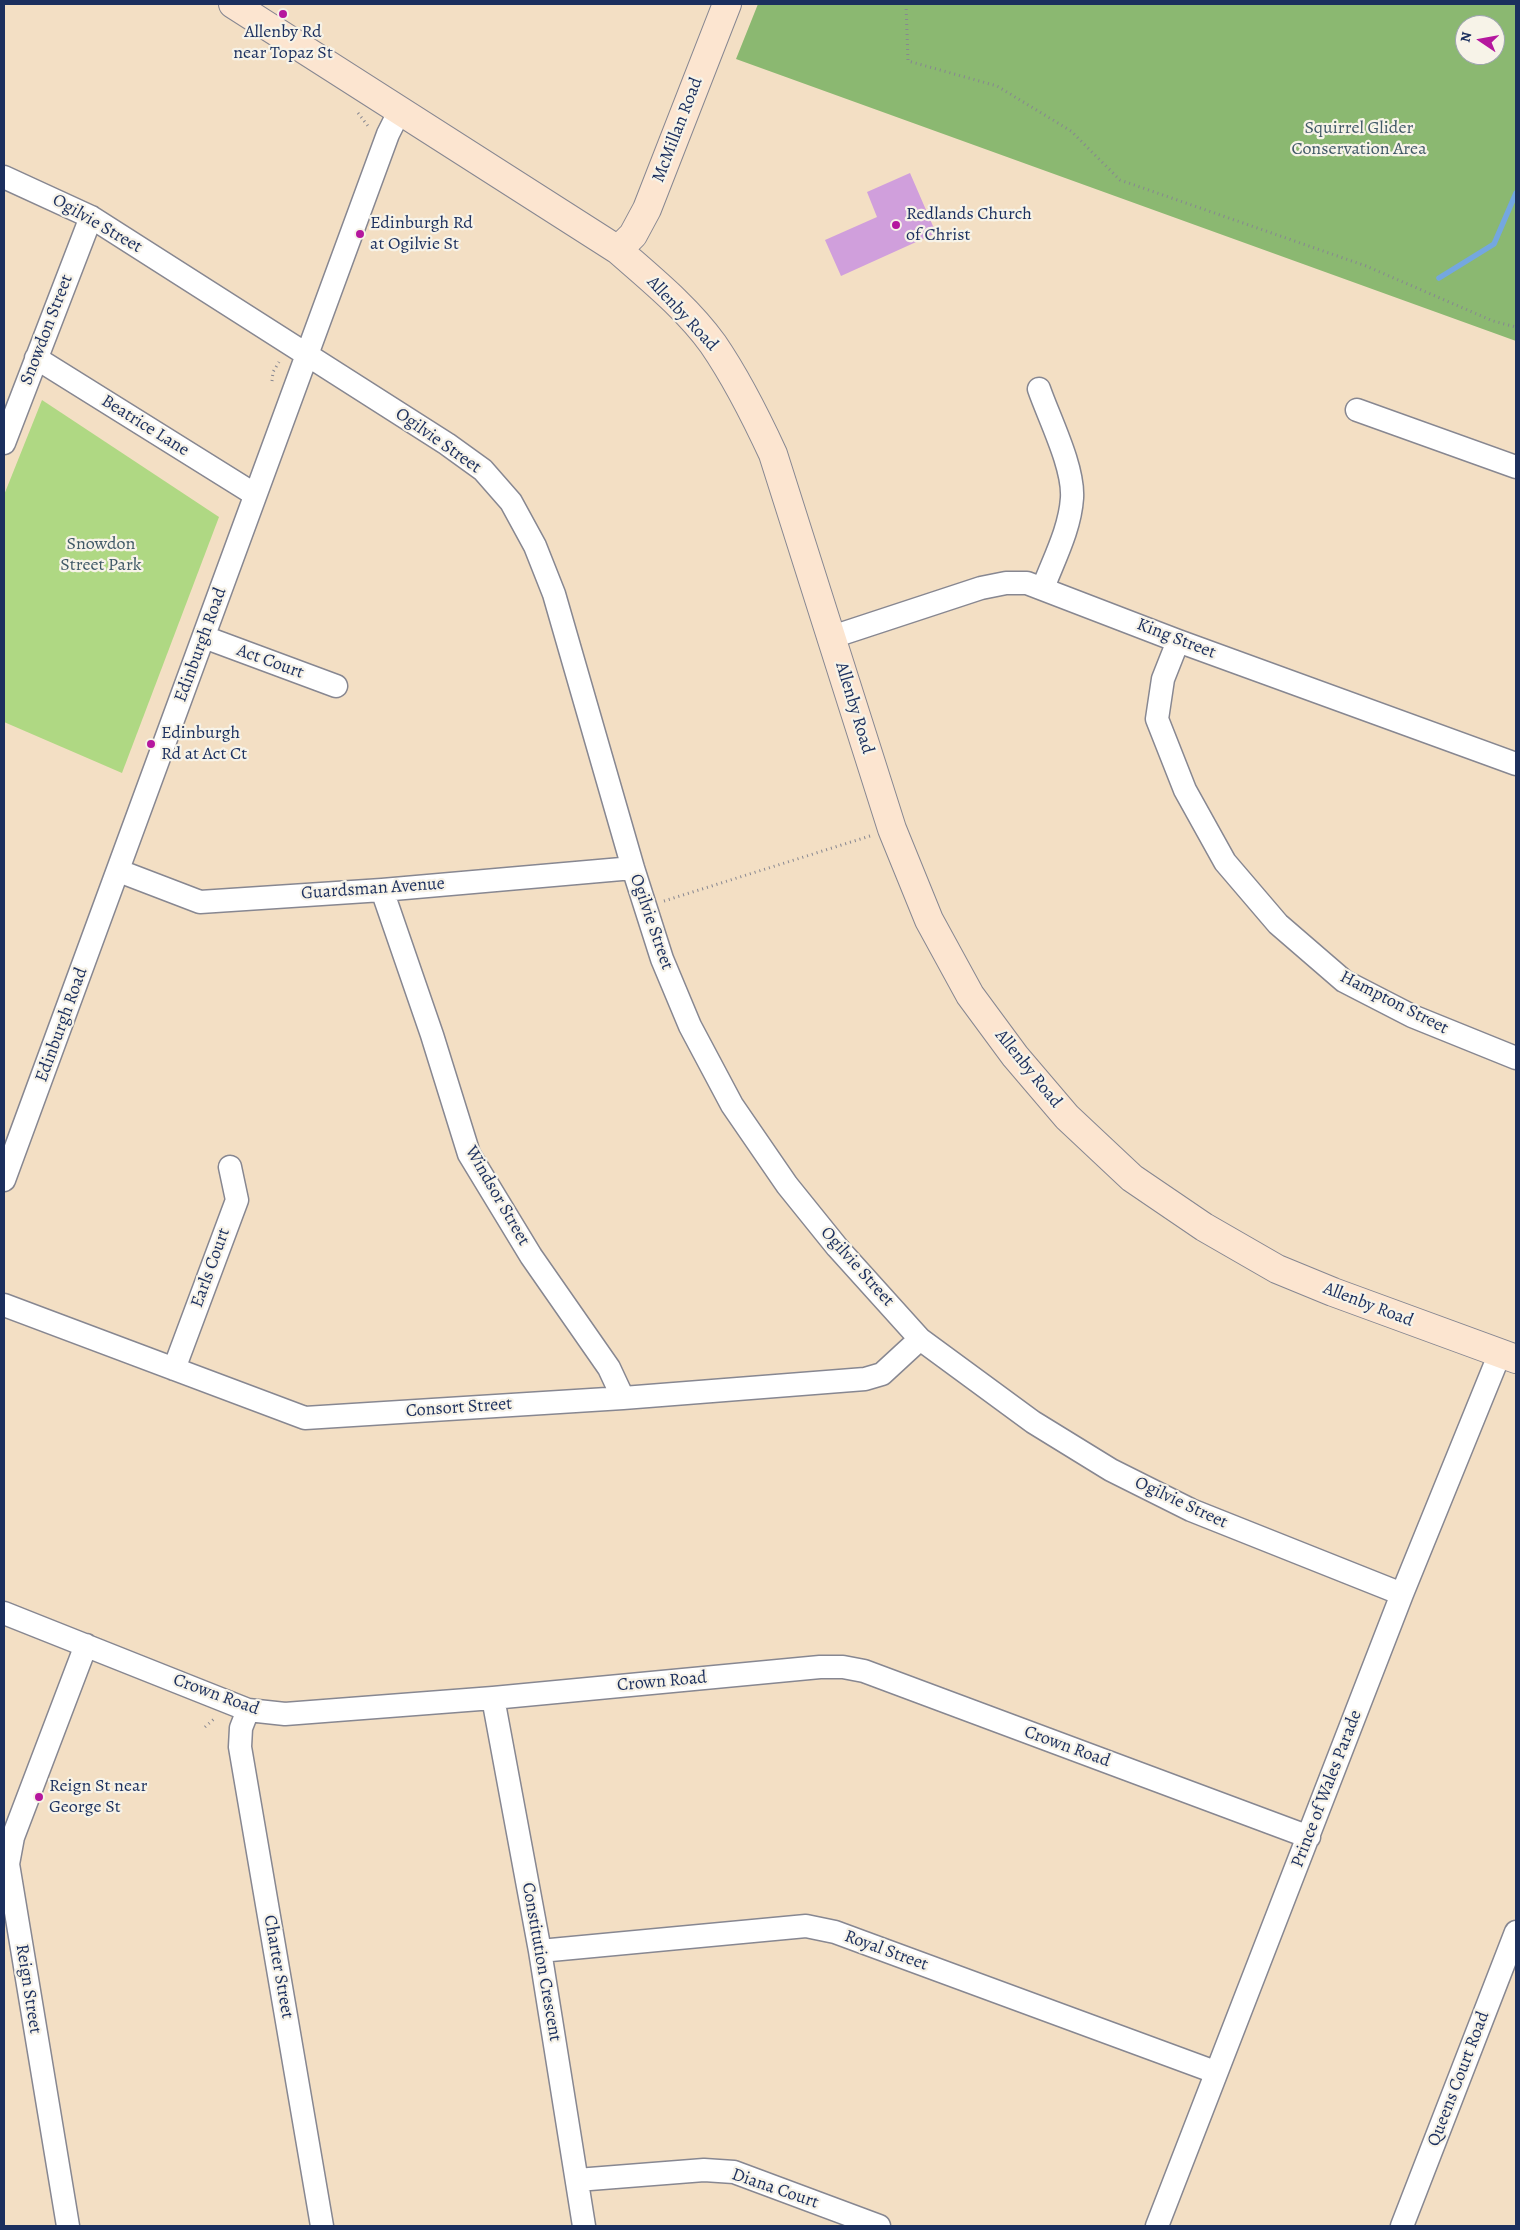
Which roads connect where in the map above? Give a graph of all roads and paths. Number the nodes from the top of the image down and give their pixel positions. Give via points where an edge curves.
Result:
1 (234, 4) edge
2 (727, 4) edge
3 (906, 4) edge
4 (400, 110) junction
5 (4, 177) edge
6 (91, 217) junction
7 (618, 250) junction
8 (1516, 327) edge
9 (306, 354) junction
10 (36, 358) junction
11 (1039, 389) dead end
12 (1357, 410) dead end
13 (4, 443) edge
14 (1516, 467) edge
15 (254, 494) junction
16 (1043, 588) junction
17 (204, 637) junction
18 (832, 637) junction
19 (1178, 641) junction
20 (336, 686) dead end
21 (1516, 764) edge
22 (892, 829) junction
23 (633, 868) junction
24 (119, 871) junction
25 (382, 890) junction
26 (646, 906) junction
27 (1516, 1058) edge
28 (230, 1167) dead end
29 (4, 1180) edge
30 (4, 1306) edge
31 (920, 1339) junction
32 (1508, 1356) edge
33 (174, 1369) junction
34 (623, 1398) junction
35 (1402, 1594) junction
36 (4, 1613) edge
37 (86, 1645) junction
38 (493, 1698) junction
39 (248, 1710) junction
40 (219, 1715) dead end
41 (205, 1727) dead end
42 (1309, 1837) junction
43 (7, 1876) edge
44 (1516, 1932) edge
45 (540, 1951) junction
46 (1215, 2072) junction
47 (577, 2180) junction
48 (68, 2226) edge
49 (322, 2226) edge
50 (584, 2226) edge
51 (879, 2226) edge
52 (1156, 2226) edge
53 (1402, 2226) edge

1 - 4 main road, Allenby Road
2 - 7 main road, McMillan Road via 647,209 633,235
3 - 8 path via 908,61 996,86 1071,131 1120,180 1366,266 1493,322
4 - 7 main road, Allenby Road
4 - 9 street, Edinburgh Road via 388,134
5 - 6 street, Ogilvie Street
6 - 9 street, Ogilvie Street
6 - 10 street, Snowdon Street
7 - 18 main road, Allenby Road via 669,294 712,342 747,397 773,454
9 - 15 street, Edinburgh Road
9 - 23 street, Ogilvie Street via 447,444 483,470 511,502 535,546 554,594
10 - 13 street, Snowdon Street
10 - 15 street, Beatrice Lane
11 - 16 street via 1068,471 1072,496 1068,524
12 - 14 street
15 - 17 street, Edinburgh Road
16 - 18 street, King Street via 1006,582
16 - 19 street, King Street
17 - 20 street, Act Court
17 - 24 street, Edinburgh Road
18 - 22 main road, Allenby Road
19 - 21 street, King Street
19 - 27 street, Hampton Street via 1163,679 1157,719 1185,790 1225,862 1278,924 1344,981 1412,1016
22 - 26 path
22 - 32 main road, Allenby Road via 929,920 970,995 1015,1056 1067,1117 1132,1178 1204,1228 1277,1269
23 - 25 street, Guardsman Avenue
23 - 26 street, Ogilvie Street
24 - 25 street, Guardsman Avenue via 200,902
24 - 29 street, Edinburgh Road
25 - 34 street, Windsor Street via 469,1154 531,1256 609,1368
26 - 31 street, Ogilvie Street via 662,960 690,1026 732,1105 787,1185
28 - 33 street, Earls Court via 237,1200
30 - 33 street, Consort Street
31 - 34 street, Consort Street via 882,1374 865,1379
31 - 35 street, Ogilvie Street via 1033,1422 1111,1470 1191,1510
32 - 35 street, Prince of Wales Parade
33 - 34 street, Consort Street via 305,1418
35 - 42 street, Prince of Wales Parade
36 - 37 street, Crown Road
37 - 39 street, Crown Road
37 - 43 street, Reign Street via 13,1837
38 - 39 street, Crown Road via 285,1714
38 - 42 street, Crown Road via 843,1667 864,1671
38 - 45 street, Constitution Crescent
39 - 49 street, Charter Street via 241,1728 240,1747
40 - 41 path
42 - 46 street, Prince of Wales Parade
43 - 48 street, Reign Street
44 - 53 street, Queens Court Road
45 - 46 street, Royal Street via 806,1926 834,1932
45 - 47 street, Constitution Crescent
46 - 52 street, Prince of Wales Parade
47 - 50 street, Constitution Crescent
47 - 51 street, Diana Court via 704,2170 734,2172

